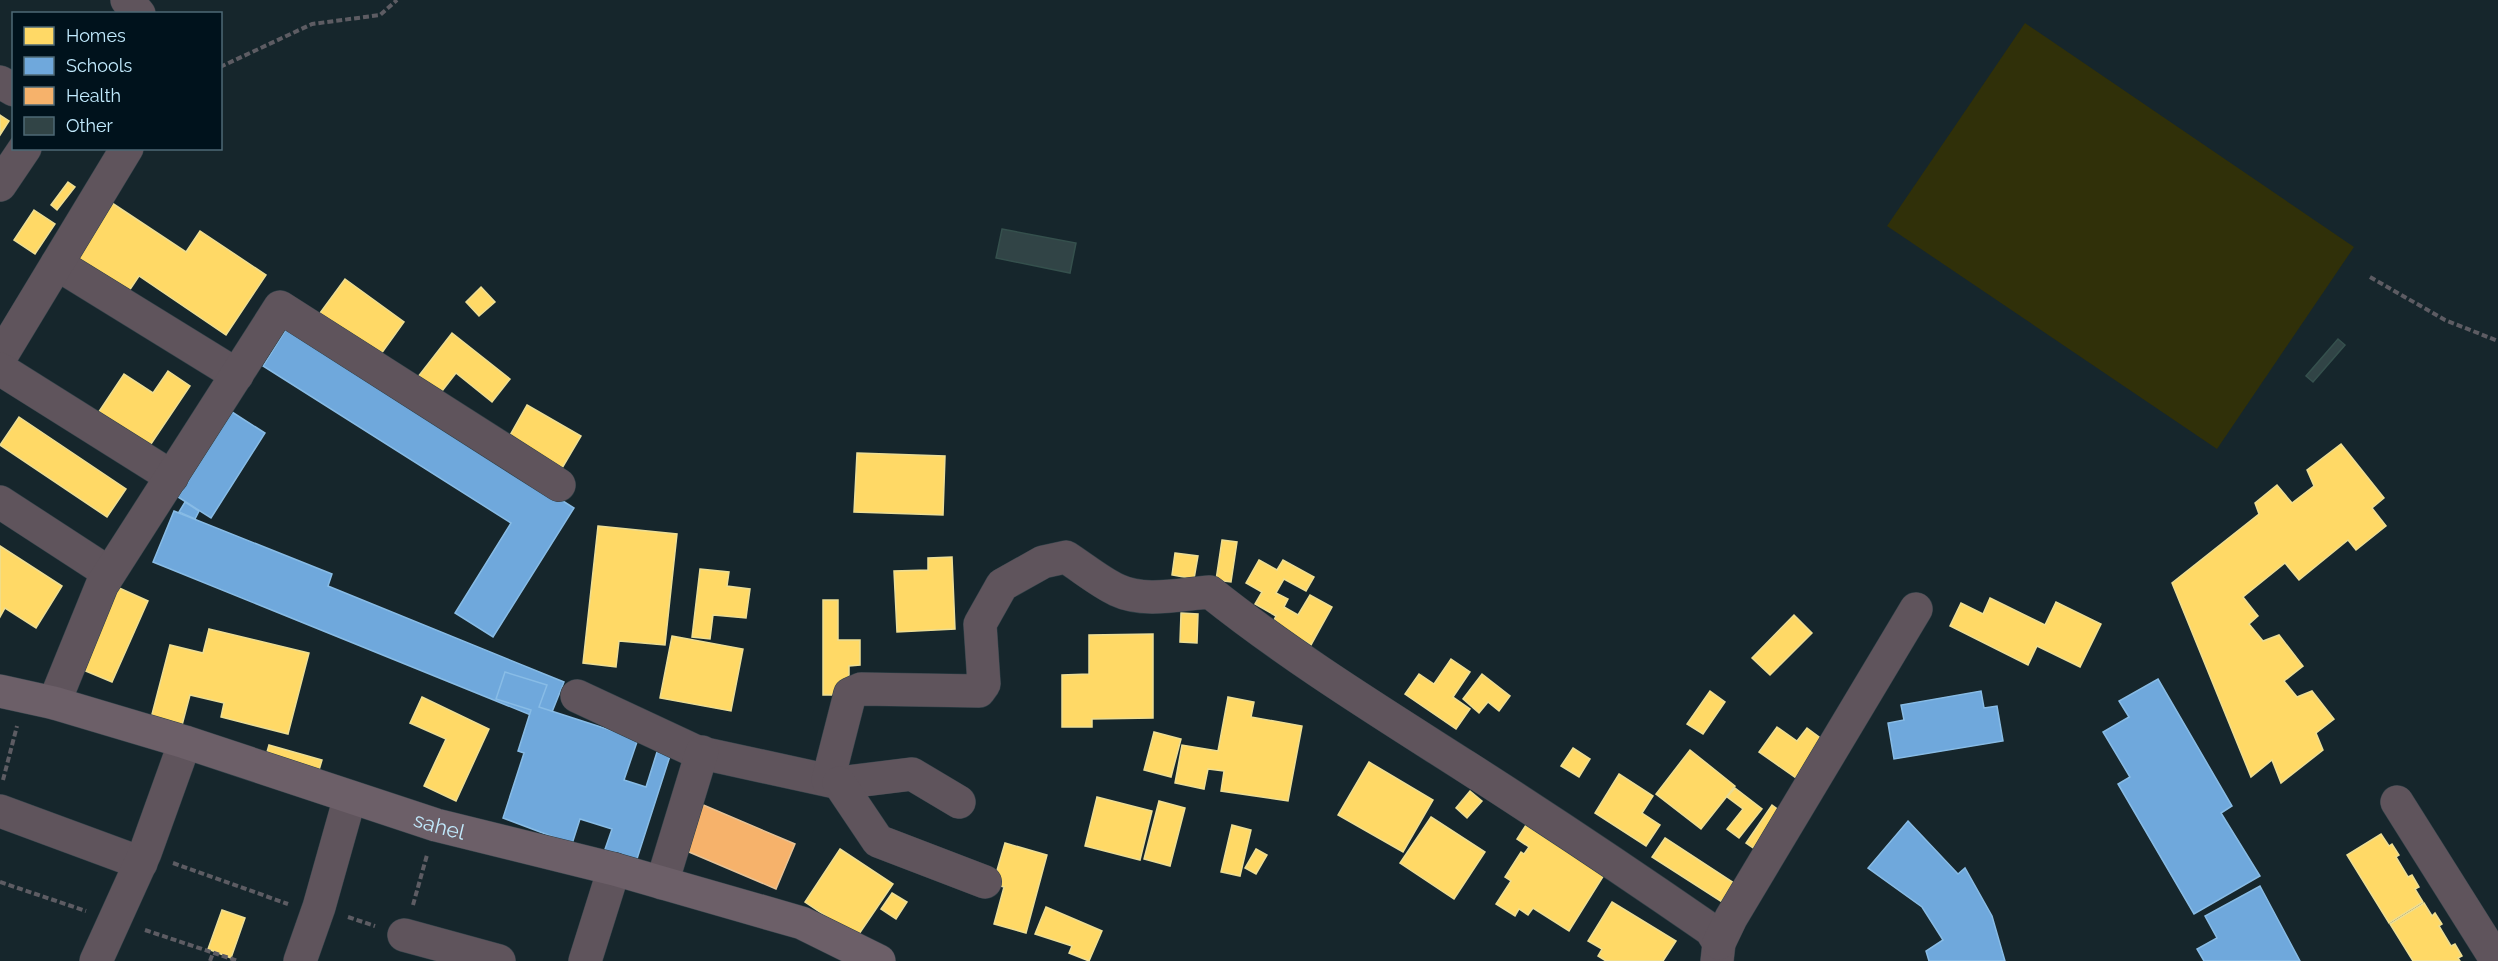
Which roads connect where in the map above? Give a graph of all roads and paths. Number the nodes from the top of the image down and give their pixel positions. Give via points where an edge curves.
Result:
1 (126, 0) edge
2 (397, 0) edge
3 (137, 12) edge
4 (222, 66) edge
5 (24, 150) edge
6 (126, 150) edge
7 (0, 185) edge
8 (57, 264) junction
9 (2370, 277) dead end
10 (2498, 341) edge
11 (1, 357) edge
12 (237, 375) junction
13 (172, 477) junction
14 (558, 485) dead end
15 (0, 502) edge
16 (110, 573) junction
17 (1916, 609) dead end
18 (577, 696) dead end
19 (26, 697) edge
20 (185, 742) junction
21 (702, 752) junction
22 (833, 782) junction
23 (0, 789) edge
24 (350, 797) junction
25 (959, 802) dead end
26 (2397, 802) dead end
27 (0, 812) edge
28 (436, 825) junction
29 (143, 858) junction
30 (614, 869) junction
31 (985, 882) dead end
32 (662, 883) junction
33 (318, 910) junction
34 (404, 935) junction
35 (1718, 952) edge
36 (213, 953) dead end
37 (96, 961) edge
38 (210, 961) edge
39 (300, 961) edge
40 (499, 961) edge
41 (585, 961) edge
42 (879, 961) edge
43 (2497, 961) edge

1 - 3 street
2 - 4 path via 380,15 312,24
5 - 7 street
6 - 8 street
8 - 11 street
8 - 12 street
9 - 10 path via 2445,320
11 - 13 street
12 - 13 street
12 - 14 street via 280,307
13 - 16 street
15 - 16 street
16 - 19 street
17 - 35 street via 1731,918
18 - 21 street
19 - 20 street, sahel
19 - 23 path
20 - 24 street, sahel
20 - 29 street
21 - 22 street
21 - 32 street
22 - 25 street via 912,774
22 - 31 street via 878,841
22 - 35 street via 850,694 861,689 979,691 984,684 980,624 1002,585 1042,562 1066,557 1118,591 1135,596 1210,592 1383,713 1711,930
24 - 28 street, sahel
24 - 33 street
26 - 43 street
27 - 29 street
28 - 30 street, sahel
28 - 34 path
29 - 33 path
29 - 37 street
30 - 32 street, sahel
30 - 41 street
32 - 42 street, sahel via 802,923
33 - 34 path
33 - 39 street
34 - 40 street
36 - 38 path

